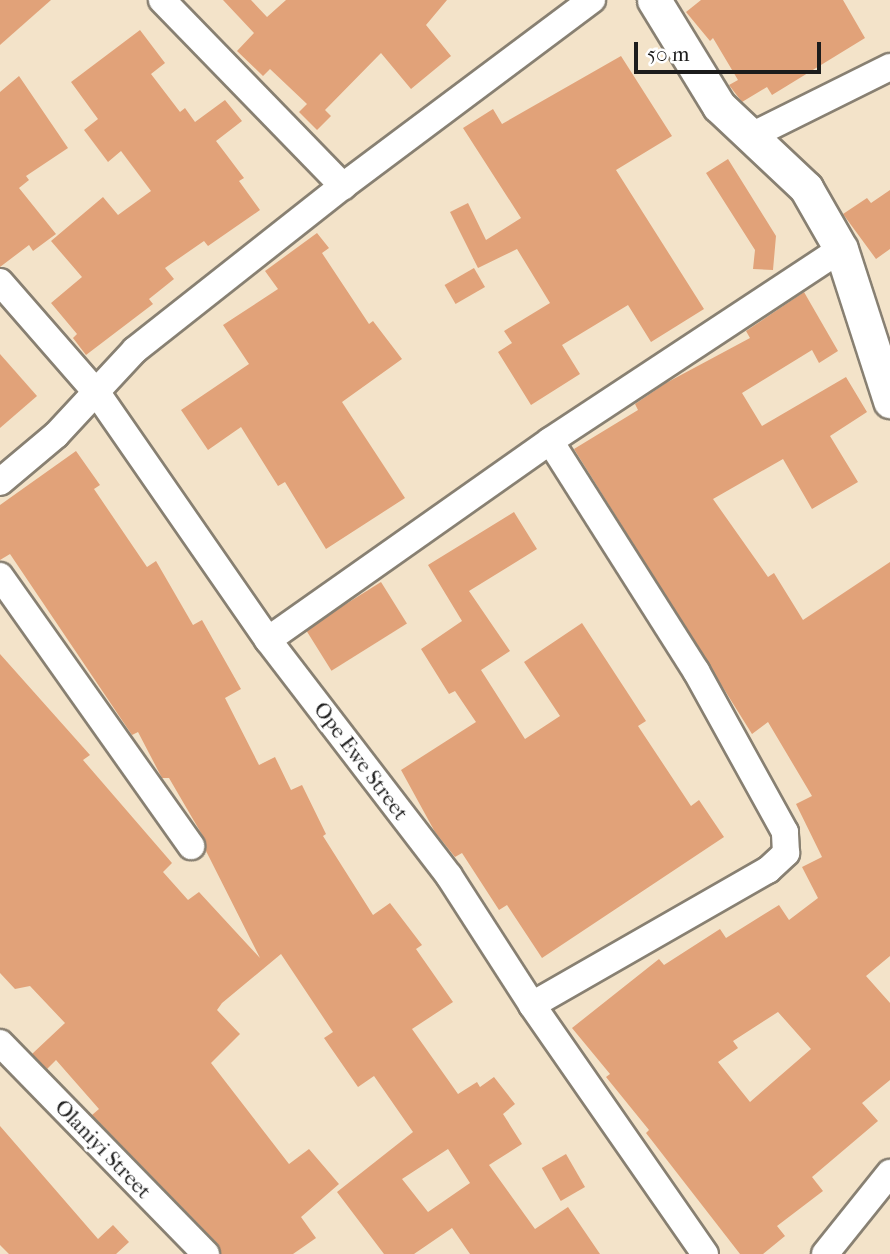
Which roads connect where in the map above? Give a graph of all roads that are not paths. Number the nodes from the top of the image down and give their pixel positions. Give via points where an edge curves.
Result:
1 (162, 0) edge
2 (592, 0) edge
3 (654, 0) edge
4 (890, 67) edge
5 (753, 135) junction
6 (343, 186) junction
7 (841, 249) junction
8 (0, 282) edge
9 (97, 393) junction
10 (890, 401) edge
11 (550, 440) junction
12 (0, 482) edge
13 (0, 576) edge
14 (268, 640) junction
15 (191, 846) dead end
16 (532, 1005) junction
17 (0, 1043) edge
18 (890, 1173) edge
19 (206, 1254) edge
20 (705, 1254) edge
21 (825, 1254) edge

1 - 6 street
2 - 6 street
3 - 5 street via 719,106
4 - 5 street
5 - 7 street via 806,188
6 - 9 street via 135,350
7 - 10 street
7 - 11 street
8 - 9 street, Ope Ewe Street
9 - 12 street
9 - 14 street, Ope Ewe Street
11 - 14 street
11 - 16 street via 696,671 785,832 786,853 768,870
13 - 15 street
14 - 16 street, Ope Ewe Street via 449,876
16 - 20 street, Ope Ewe Street
17 - 19 street, Olaniyi Street
18 - 21 street

